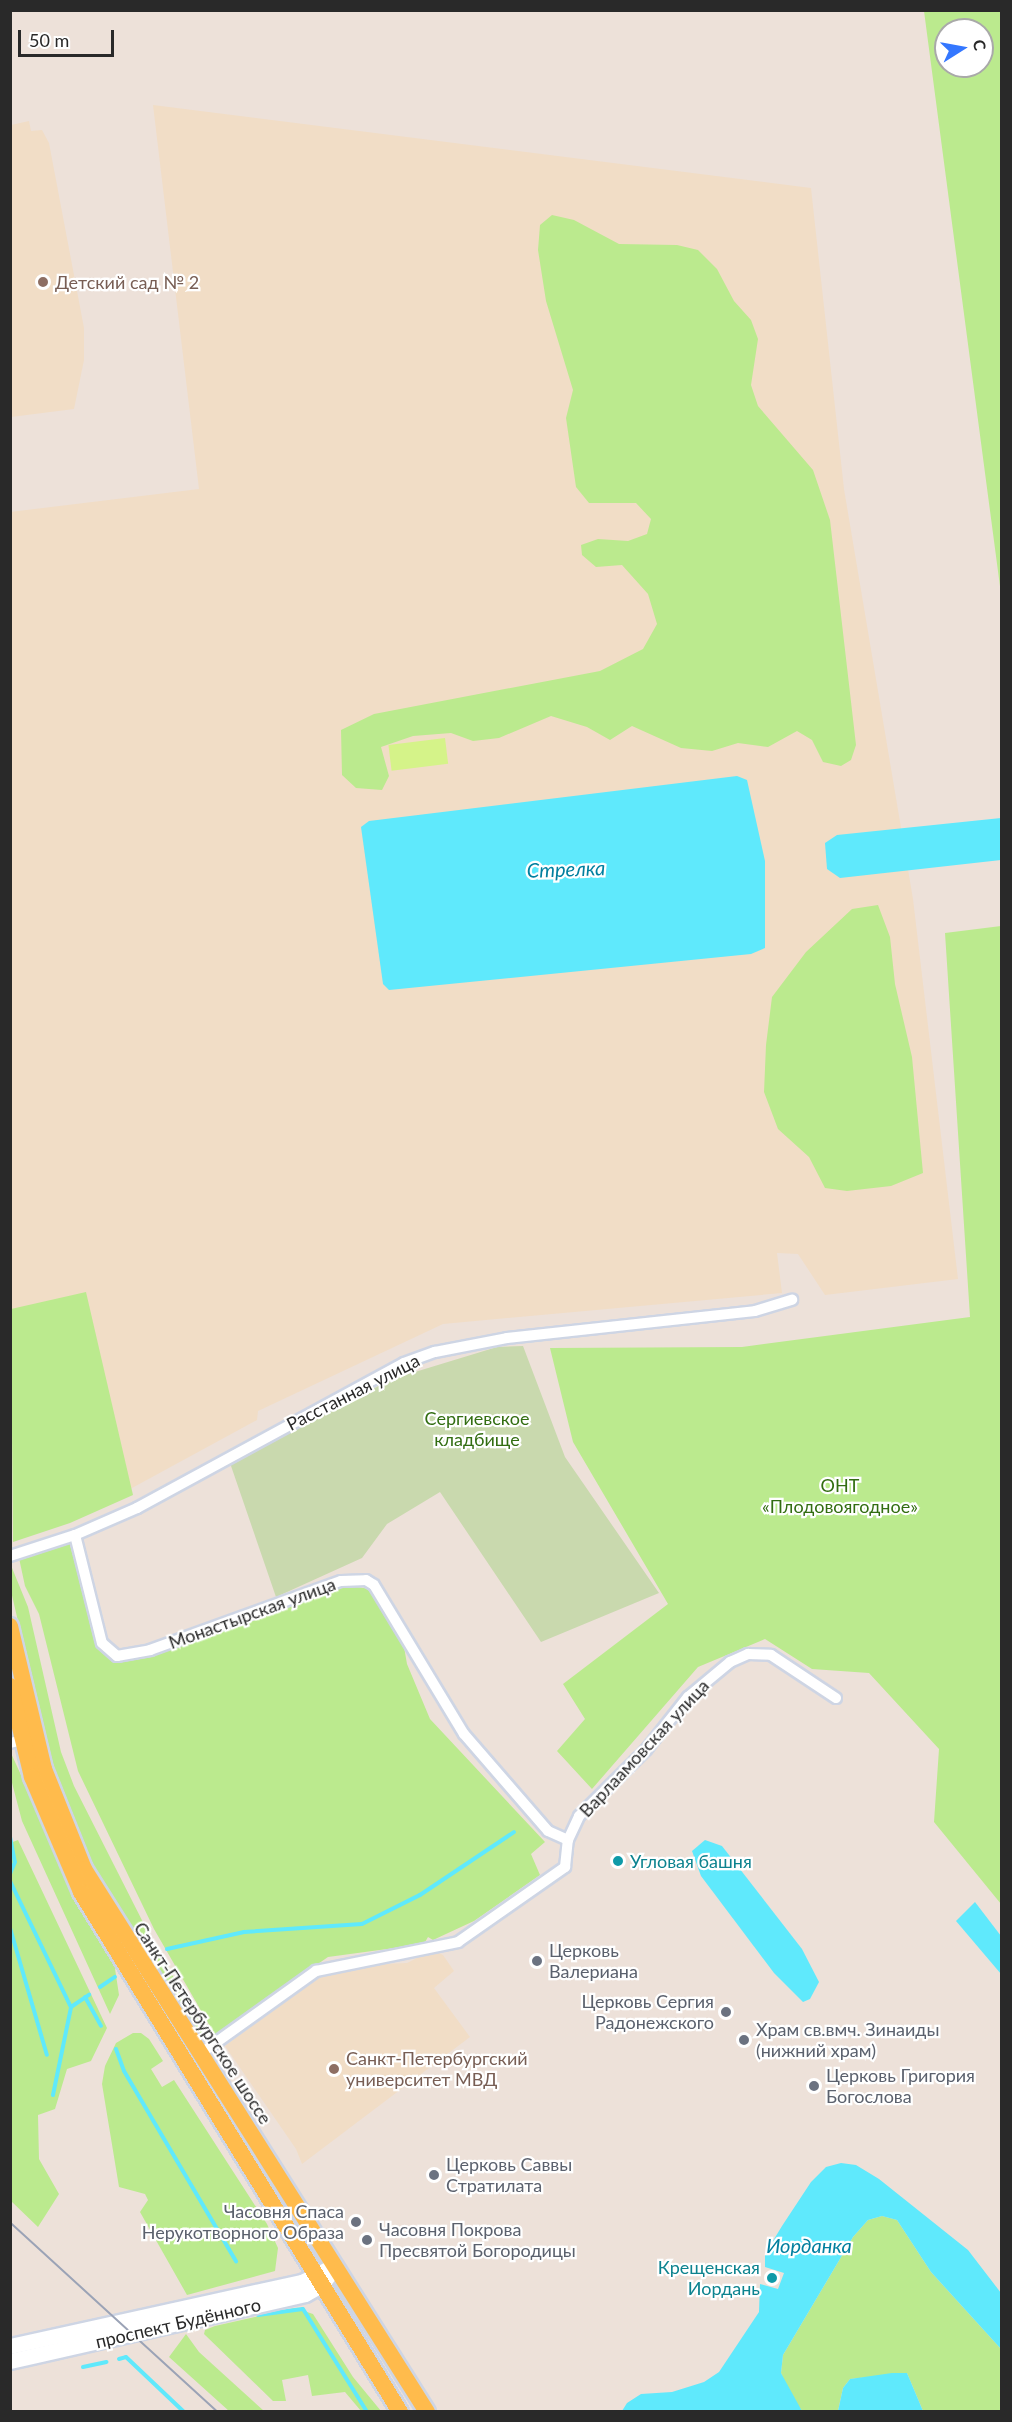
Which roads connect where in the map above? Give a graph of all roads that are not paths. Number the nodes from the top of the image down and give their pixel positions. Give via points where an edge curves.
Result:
1 (792, 1300) dead end
2 (75, 1535) junction
3 (10, 1556) edge
4 (10, 1626) edge
5 (10, 1686) edge
6 (836, 1698) dead end
7 (17, 1742) edge
8 (568, 1840) junction
9 (200, 2054) junction
10 (335, 2267) junction
11 (317, 2280) junction
12 (10, 2346) edge
13 (10, 2361) edge
14 (400, 2412) edge
15 (427, 2412) edge

1 - 2 street, Расстанная улица via 746,1312 507,1338 435,1352 404,1363 137,1508
2 - 3 street, Расстанная улица
2 - 8 street, Монастырская улица via 102,1643 117,1656 150,1650 341,1581 366,1580 374,1585 464,1734 548,1831
4 - 9 main road, Санкт-Петербургское шоссе via 44,1769 67,1832 104,1904
5 - 7 main road, Санкт-Петербургское шоссе
6 - 8 street, Варлаамовская улица via 771,1655 748,1654 730,1662 688,1697 646,1750 579,1815
7 - 11 main road, Санкт-Петербургское шоссе via 52,1831 99,1925
8 - 9 street, Варлаамовская улица via 565,1867 458,1942 316,1971
9 - 10 main road, Санкт-Петербургское шоссе
10 - 11 main road
10 - 15 main road, Санкт-Петербургское шоссе
11 - 12 main road, проспект Будённого
11 - 13 main road, проспект Будённого via 304,2294
11 - 14 main road, Санкт-Петербургское шоссе

